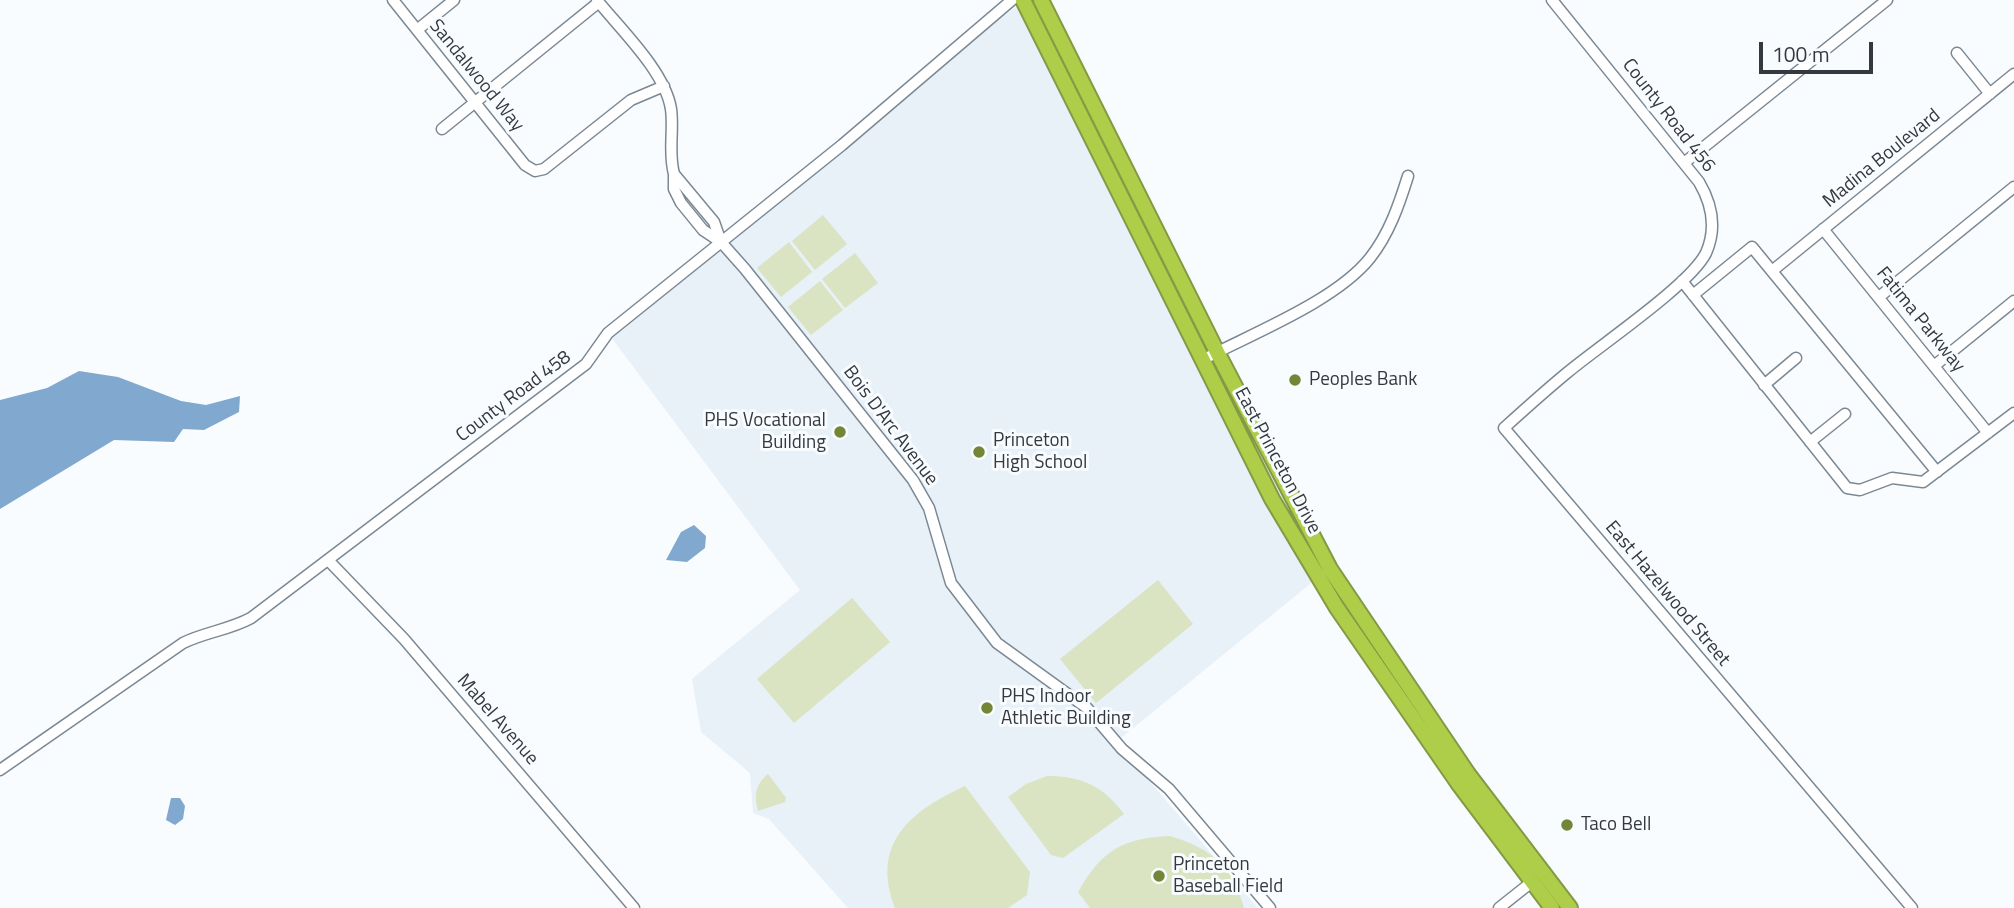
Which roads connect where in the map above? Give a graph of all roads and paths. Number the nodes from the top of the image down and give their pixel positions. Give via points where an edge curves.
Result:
1 (393, 0) edge
2 (454, 0) edge
3 (1012, 0) edge
4 (1023, 0) edge
5 (1041, 0) edge
6 (1552, 0) edge
7 (1887, 0) edge
8 (598, 1) edge
9 (417, 30) junction
10 (1957, 53) dead end
11 (2014, 74) edge
12 (664, 86) junction
13 (1990, 94) junction
14 (475, 102) junction
15 (442, 129) dead end
16 (1684, 163) junction
17 (1408, 176) dead end
18 (2014, 187) edge
19 (1824, 229) junction
20 (721, 242) junction
21 (1772, 271) junction
22 (1682, 281) junction
23 (1693, 295) junction
24 (1878, 297) junction
25 (2014, 301) edge
26 (1631, 322) joint
27 (1217, 352) junction
28 (1796, 358) dead end
29 (1202, 360) junction
30 (1934, 366) junction
31 (1764, 385) junction
32 (2014, 413) edge
33 (1845, 414) dead end
34 (1988, 433) junction
35 (1810, 442) junction
36 (1937, 472) junction
37 (1288, 489) junction
38 (1272, 499) junction
39 (328, 560) junction
40 (0, 770) edge
41 (1526, 861) junction
42 (1533, 881) junction
43 (634, 908) edge
44 (1270, 908) edge
45 (1499, 908) edge
46 (1552, 908) edge
47 (1570, 908) edge
48 (1912, 908) edge

1 - 9 street, Sandalwood Way
2 - 9 street
3 - 20 street, County Road 458
4 - 29 highway, East Princeton Drive
5 - 27 highway, East Princeton Drive
6 - 16 street, County Road 456
7 - 16 street
8 - 12 street
8 - 14 street
9 - 14 street, Sandalwood Way
10 - 13 street
11 - 13 street, Madina Boulevard
12 - 14 street, Sandalwood Way via 631,100 544,169 535,171
12 - 20 street, Bois D'Arc Avenue via 671,108 674,174 714,222
13 - 19 street, Madina Boulevard
14 - 15 street
16 - 22 street, County Road 456 via 1707,197 1712,224 1705,254
17 - 27 street via 1389,229 1354,274 1323,297
18 - 24 street
19 - 21 street, Madina Boulevard
19 - 24 street, Fatima Parkway
20 - 39 street, County Road 458 via 608,333 586,364
20 - 44 street, Bois D'Arc Avenue via 913,480 929,508 948,577 963,602 1003,649 1081,702 1122,749 1163,782
21 - 23 street via 1752,247
21 - 36 street
22 - 23 street
22 - 26 street, County Road 456
23 - 31 street
24 - 30 street, Fatima Parkway
25 - 30 street
26 - 48 street, East Hazelwood Street via 1504,428
27 - 29 street
27 - 37 highway, East Princeton Drive
28 - 31 street
29 - 38 highway, East Princeton Drive
30 - 34 street, Fatima Parkway
31 - 35 street
32 - 34 street
33 - 35 street
34 - 36 street
35 - 36 street via 1847,488 1860,490 1892,478 1923,482
37 - 38 highway
37 - 41 highway, East Princeton Drive via 1345,594
38 - 41 highway, East Princeton Drive via 1337,608 1458,782
39 - 40 street, County Road 458 via 251,618 183,643
39 - 43 street, Mabel Avenue via 404,639
41 - 42 highway, East Princeton Drive
41 - 47 highway, East Princeton Drive
42 - 45 street
42 - 46 highway, East Princeton Drive

